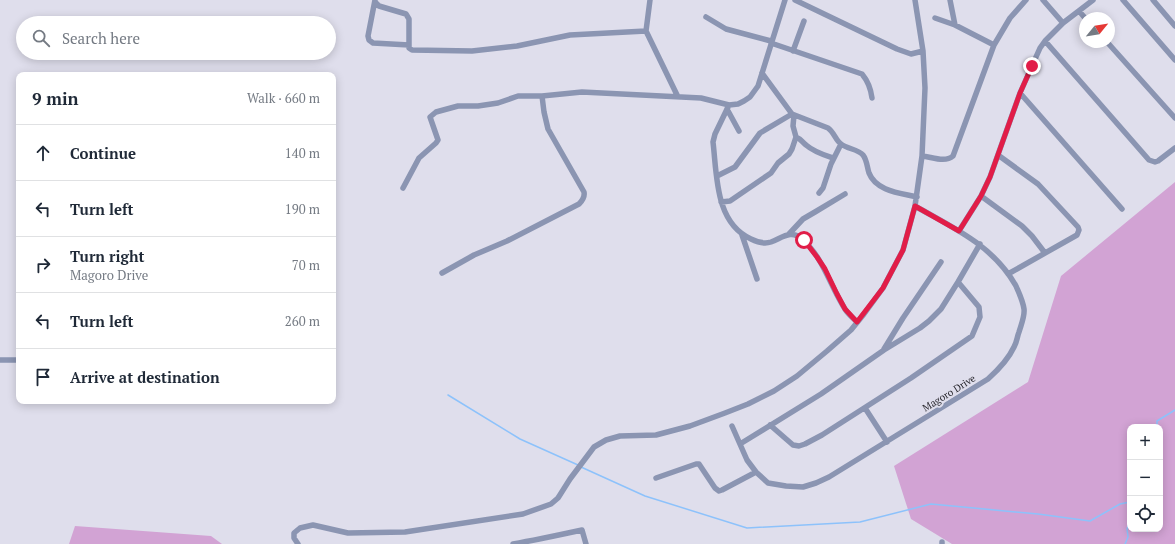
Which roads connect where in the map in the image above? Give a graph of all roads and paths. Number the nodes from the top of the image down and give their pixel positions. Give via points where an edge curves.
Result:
1 (650, 0) edge
2 (785, 0) edge
3 (795, 0) edge
4 (915, 0) edge
5 (950, 0) edge
6 (1043, 0) edge
7 (1093, 0) edge
8 (1123, 0) edge
9 (1153, 0) edge
10 (1023, 1) edge
11 (375, 4) edge
12 (1079, 11) joint
13 (706, 17) dead end
14 (935, 18) dead end
15 (804, 21) dead end
16 (1063, 23) junction
17 (955, 25) junction
18 (1175, 26) edge
19 (646, 31) junction
20 (1045, 41) junction
21 (771, 42) junction
22 (409, 45) junction
23 (994, 45) junction
24 (1112, 48) edge
25 (793, 51) junction
26 (923, 51) junction
27 (1175, 60) edge
28 (762, 73) junction
29 (1020, 93) junction
30 (542, 96) junction
31 (678, 97) junction
32 (872, 98) dead end
33 (728, 107) junction
34 (793, 114) junction
35 (1175, 118) edge
36 (739, 131) dead end
37 (796, 137) junction
38 (841, 144) junction
39 (1175, 148) edge
40 (998, 155) junction
41 (922, 156) junction
42 (833, 158) junction
43 (717, 176) junction
44 (403, 188) dead end
45 (820, 193) dead end
46 (845, 194) dead end
47 (981, 196) junction
48 (917, 197) junction
49 (721, 202) junction
50 (915, 206) junction
51 (1122, 209) dead end
52 (959, 231) junction
53 (789, 234) junction
54 (742, 235) junction
55 (758, 242) junction
56 (980, 244) junction
57 (747, 248) junction
58 (1045, 253) junction
59 (941, 262) dead end
60 (442, 273) dead end
61 (1008, 274) junction
62 (757, 279) dead end
63 (958, 282) junction
64 (857, 322) junction
65 (884, 350) junction
66 (0, 360) edge
67 (16, 360) edge
68 (866, 408) junction
69 (770, 425) junction
70 (732, 426) dead end
71 (887, 442) junction
72 (740, 444) junction
73 (756, 472) junction
74 (656, 478) dead end
75 (293, 541) edge
76 (543, 542) edge
77 (298, 544) edge
78 (513, 544) edge
79 (586, 544) edge

1 - 19 street
2 - 21 street
3 - 26 street via 894,48 911,54
4 - 26 street
5 - 17 street
6 - 16 street
7 - 12 street
8 - 27 street
9 - 18 street
10 - 23 street
11 - 22 street via 408,16
11 - 22 street via 369,40
12 - 16 street
13 - 21 street via 726,29
14 - 17 street
15 - 25 street
16 - 20 street
17 - 23 street
19 - 22 street via 574,34 517,46 472,51 412,50
19 - 31 street
20 - 29 street
20 - 39 street via 1149,160 1158,161
21 - 25 street
21 - 28 street
23 - 41 street via 953,156 944,160
24 - 35 street
25 - 32 street via 862,74
26 - 41 street via 925,88
28 - 33 street via 758,86 750,97
28 - 34 street
29 - 40 street
29 - 51 street
30 - 31 street via 582,92
30 - 44 street via 518,96 478,106 458,106 436,112 430,117 438,140 419,158
30 - 60 street via 548,129 585,196 579,204
31 - 33 street via 705,98
33 - 36 street
33 - 43 street via 714,137
34 - 37 street
34 - 38 street via 828,128
34 - 43 street via 760,133 735,167
37 - 42 street via 813,150
37 - 49 street via 790,152 771,173 730,201
38 - 42 street
38 - 48 street via 864,157 869,174 885,189
40 - 47 street
40 - 58 street via 1038,184 1078,227 1077,235
41 - 48 street
42 - 45 street
43 - 49 street
46 - 53 street via 803,219
47 - 52 street
47 - 58 street via 1022,226
48 - 50 street
49 - 54 street via 730,221
50 - 52 street, Magoro Drive
50 - 64 street via 903,250 883,288
52 - 56 street, Magoro Drive
53 - 55 street via 770,242
53 - 64 street via 795,234 804,240 825,269 845,309
54 - 55 street
54 - 57 street
55 - 57 street
56 - 61 street, Magoro Drive
56 - 63 street
57 - 62 street
58 - 61 street
59 - 65 street
61 - 71 street, Magoro Drive via 1018,291 1024,314 1015,346 1000,368 988,380
63 - 65 street via 929,321
63 - 68 street via 979,307 980,317 972,336
64 - 75 street via 797,376 748,404 690,426 656,435 620,436 594,447 551,504 522,514 405,532 348,533 313,525 294,532
65 - 69 street via 821,394
66 - 67 street
68 - 69 street via 799,446 793,445
68 - 71 street
69 - 72 street
70 - 72 street, Magoro Drive
71 - 73 street, Magoro Drive via 829,477 802,487 768,483
72 - 73 street, Magoro Drive
73 - 74 street via 719,491 699,464
75 - 77 street
76 - 78 street
76 - 79 street via 582,530

